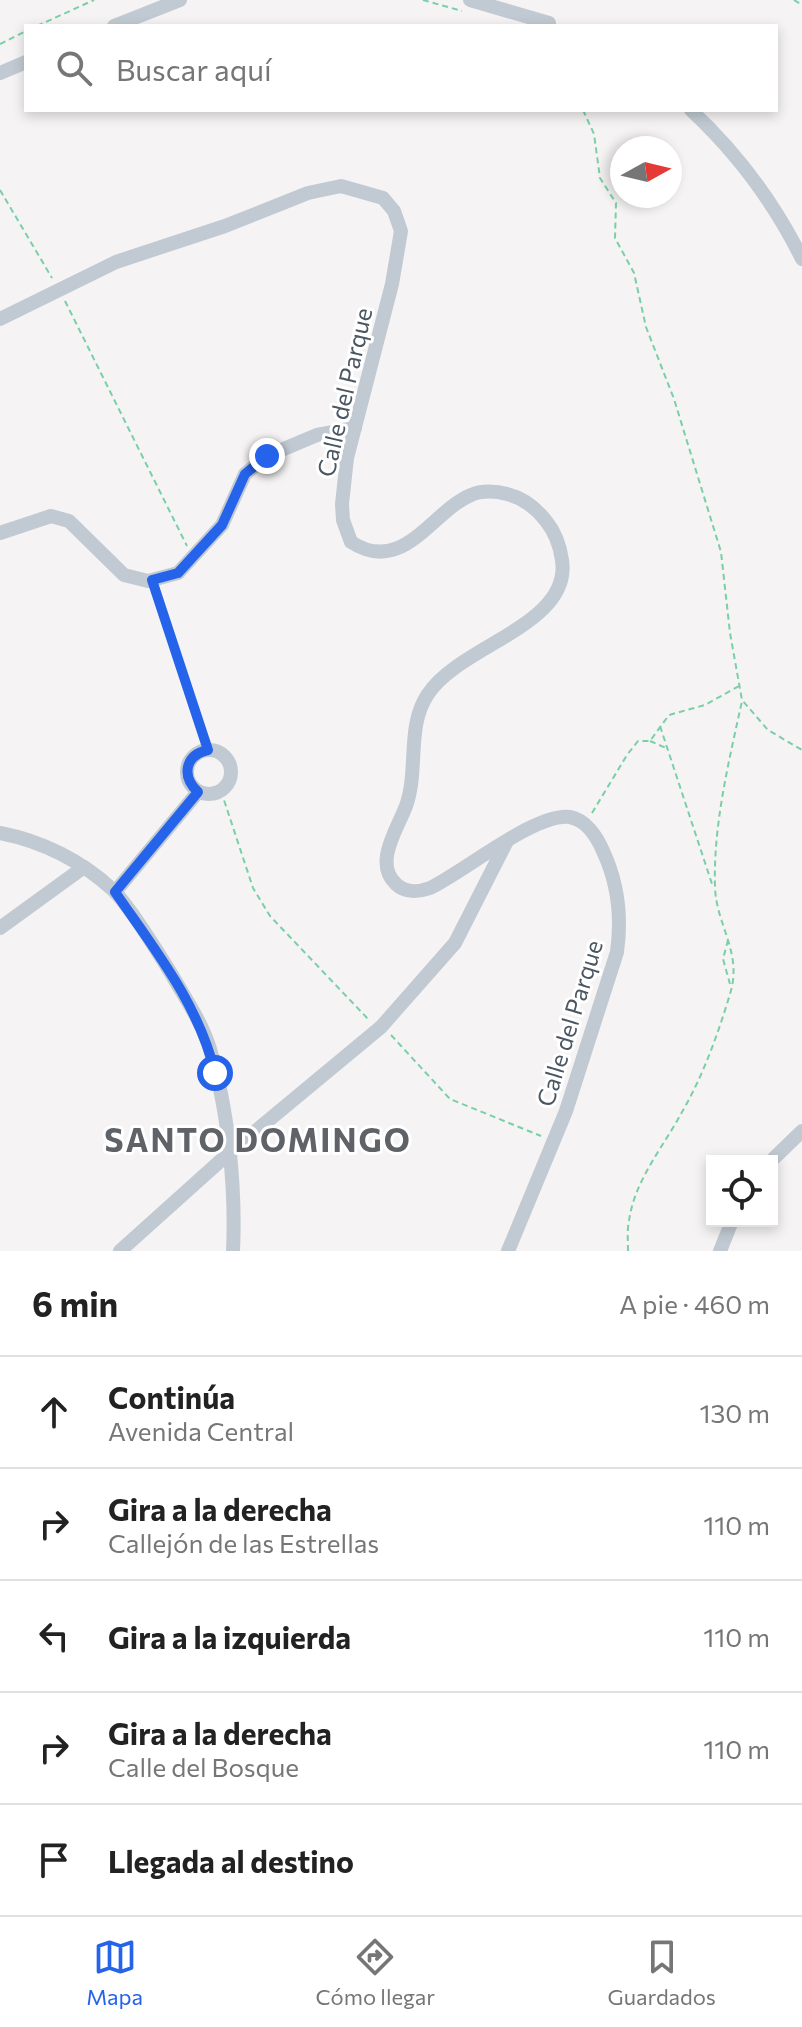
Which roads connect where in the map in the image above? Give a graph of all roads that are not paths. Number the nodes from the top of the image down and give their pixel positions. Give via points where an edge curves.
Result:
1 (180, 0) edge
2 (470, 0) edge
3 (119, 24) edge
4 (551, 24) edge
5 (24, 63) edge
6 (0, 73) edge
7 (693, 112) edge
8 (802, 259) edge
9 (0, 319) edge
10 (355, 428) junction
11 (0, 533) edge
12 (198, 792) junction
13 (0, 833) edge
14 (506, 843) junction
15 (84, 867) junction
16 (115, 892) junction
17 (0, 928) edge
18 (802, 1131) edge
19 (228, 1154) junction
20 (777, 1155) edge
21 (730, 1227) edge
22 (120, 1251) edge
23 (233, 1251) edge
24 (508, 1251) edge
25 (720, 1251) edge

1 - 3 street
2 - 4 street, bridge
5 - 6 street
7 - 8 street via 752,175
9 - 10 street, Calle del Parque via 116,262 308,193 341,186 383,198 400,226 398,256
10 - 11 street via 317,435 267,456 245,474 222,525 178,573 152,580 124,575 69,521 51,516
10 - 14 street, Calle del Parque via 342,504 356,545 377,550 408,544 471,494 498,492 537,510 561,550 562,580 549,605 447,673 424,700 410,796 386,864 397,886 421,891
12 - 12 street via 186,774 194,755 208,750 224,756 230,765 227,786 208,795
12 - 16 street
13 - 15 street via 47,847
14 - 19 street via 455,943 380,1027
14 - 24 street, Calle del Parque via 550,819 569,817 585,825 596,836 613,875 620,931 566,1111
15 - 16 street
15 - 17 street
16 - 19 street via 166,965 208,1044
18 - 20 street
19 - 22 street
19 - 23 street
21 - 25 street

